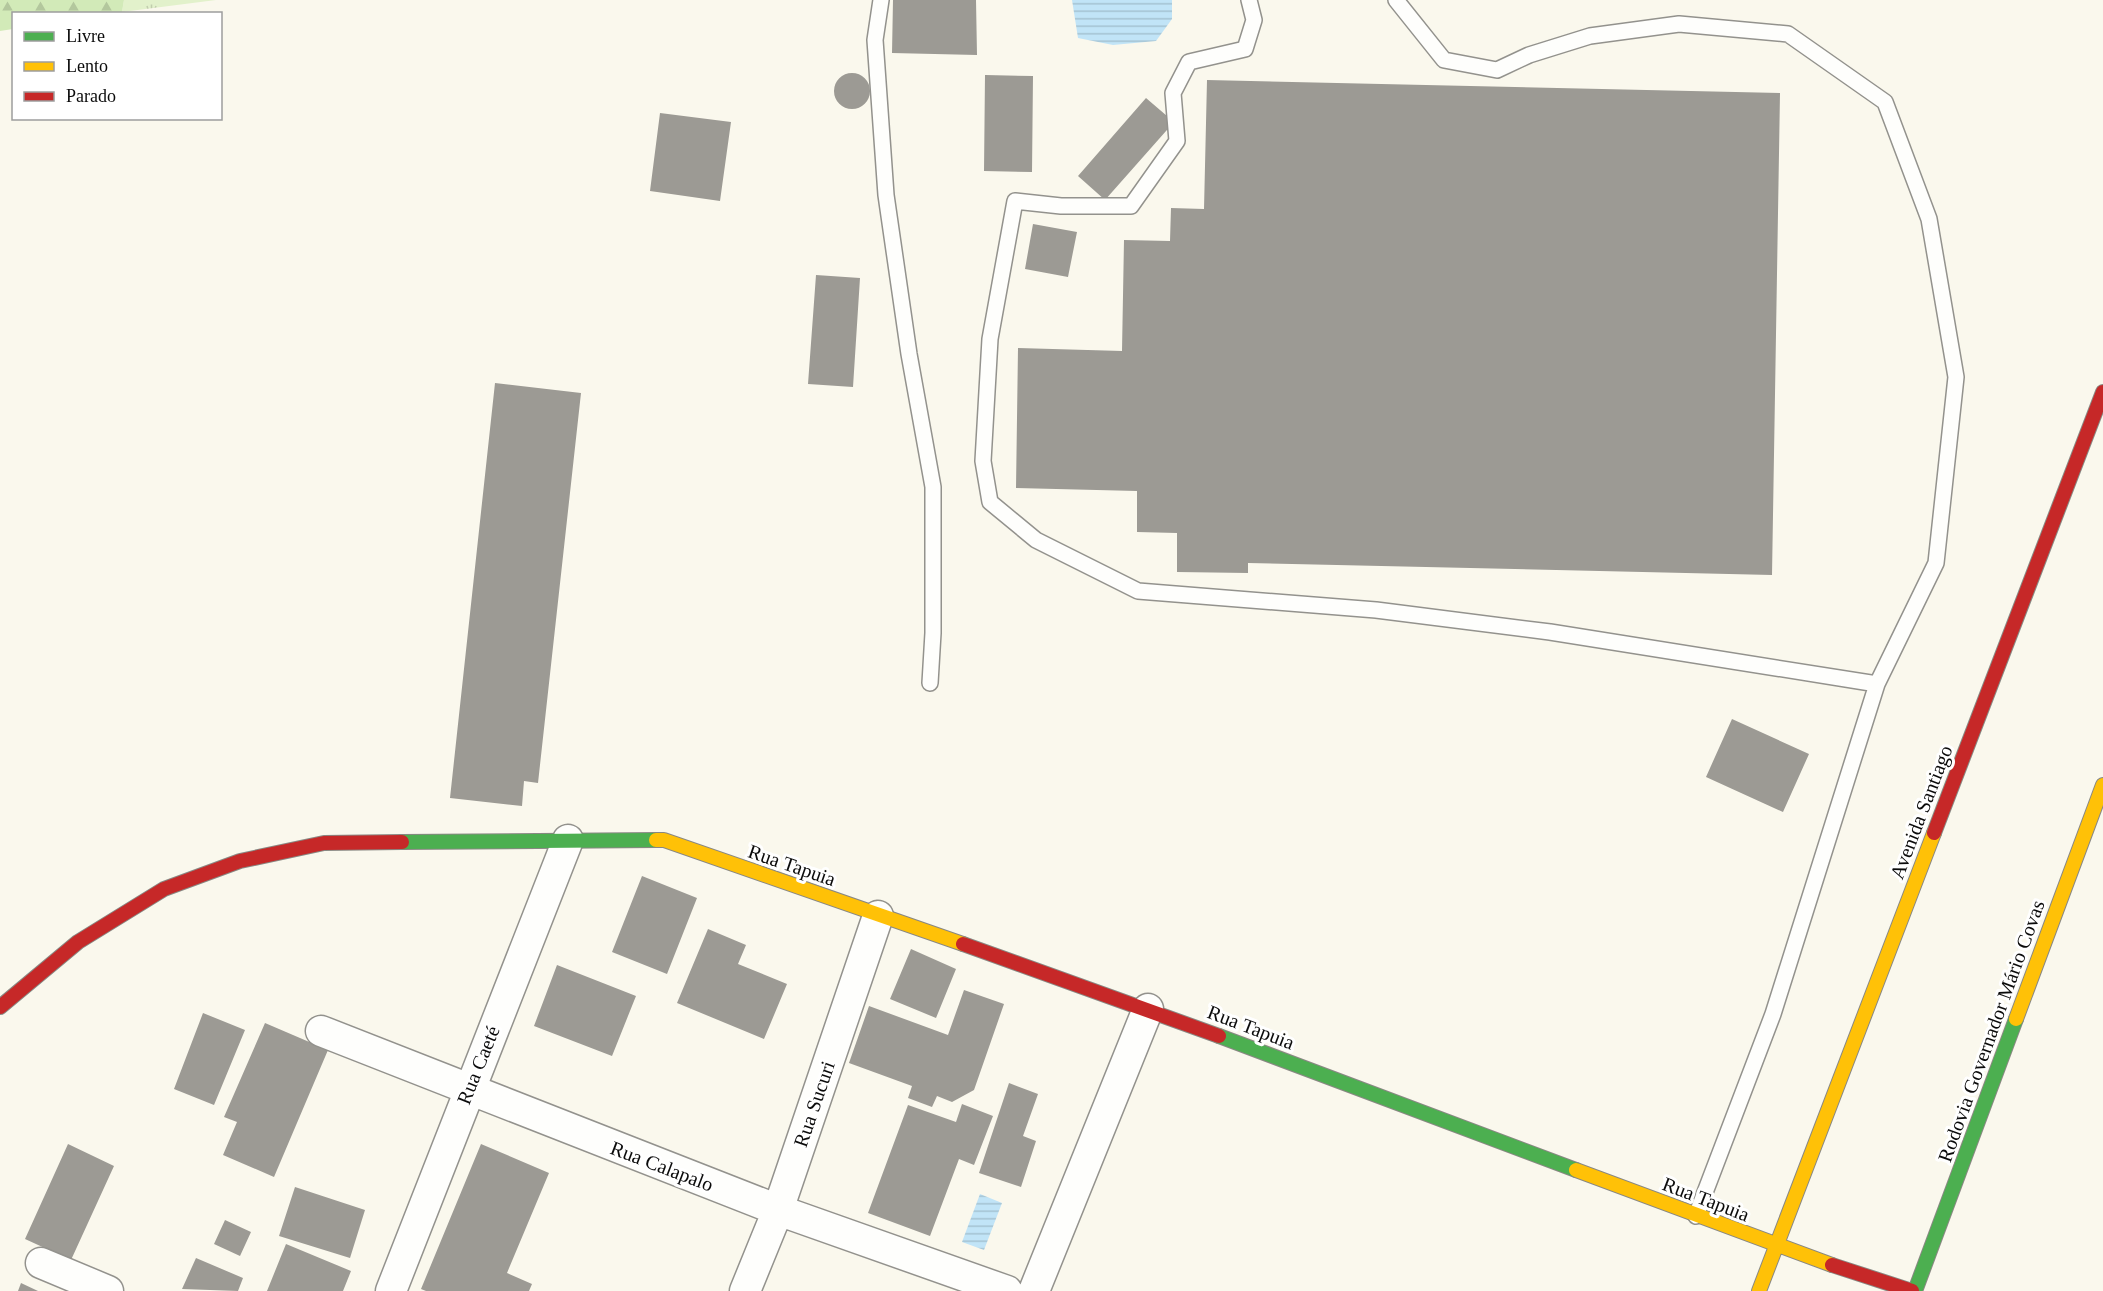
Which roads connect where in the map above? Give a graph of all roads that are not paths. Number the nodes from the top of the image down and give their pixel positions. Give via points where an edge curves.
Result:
1 (881, 0) edge
2 (1249, 0) edge
3 (1396, 0) edge
4 (2103, 392) edge
5 (930, 683) dead end
6 (1877, 684) junction
7 (2103, 785) edge
8 (568, 840) junction
9 (878, 916) junction
10 (0, 1007) edge
11 (1148, 1009) junction
12 (321, 1031) dead end
13 (467, 1091) junction
14 (778, 1210) junction
15 (1696, 1216) junction
16 (1776, 1246) junction
17 (41, 1263) dead end
18 (108, 1291) edge
19 (391, 1291) edge
20 (745, 1291) edge
21 (1007, 1291) edge
22 (1034, 1291) edge
23 (1759, 1291) edge
24 (1913, 1291) edge

1 - 5 lane via 875,40 886,195 933,487
2 - 6 lane via 1254,20 1245,49 1189,62 1173,93 1178,141 1131,206 1061,206 1015,201 990,339 983,461 990,502 1036,540 1138,591 1387,611 1550,632
3 - 6 lane via 1444,60 1497,70 1590,36 1679,24 1788,34 1885,102 1929,219 1956,377 1936,563
4 - 16 main road, Avenida Santiago
6 - 15 lane via 1773,1014
7 - 24 main road, Rodovia Governador Mário Covas
8 - 9 main road, Rua Tapuia via 664,840
8 - 10 main road, Rua Tapuia via 324,843 240,861 164,889 78,942
8 - 13 street, Rua Caeté
9 - 11 main road, Rua Tapuia
9 - 14 street, Rua Sucuri
11 - 15 main road, Rua Tapuia
11 - 22 street
12 - 13 street, Rua Calapalo
13 - 14 street, Rua Calapalo
13 - 19 street, Rua Caeté
14 - 20 street, Rua Sucuri
14 - 21 street, Rua Calapalo
15 - 16 main road, Rua Tapuia
16 - 23 main road, Avenida Santiago
16 - 24 main road, Rua Tapuia
17 - 18 street

